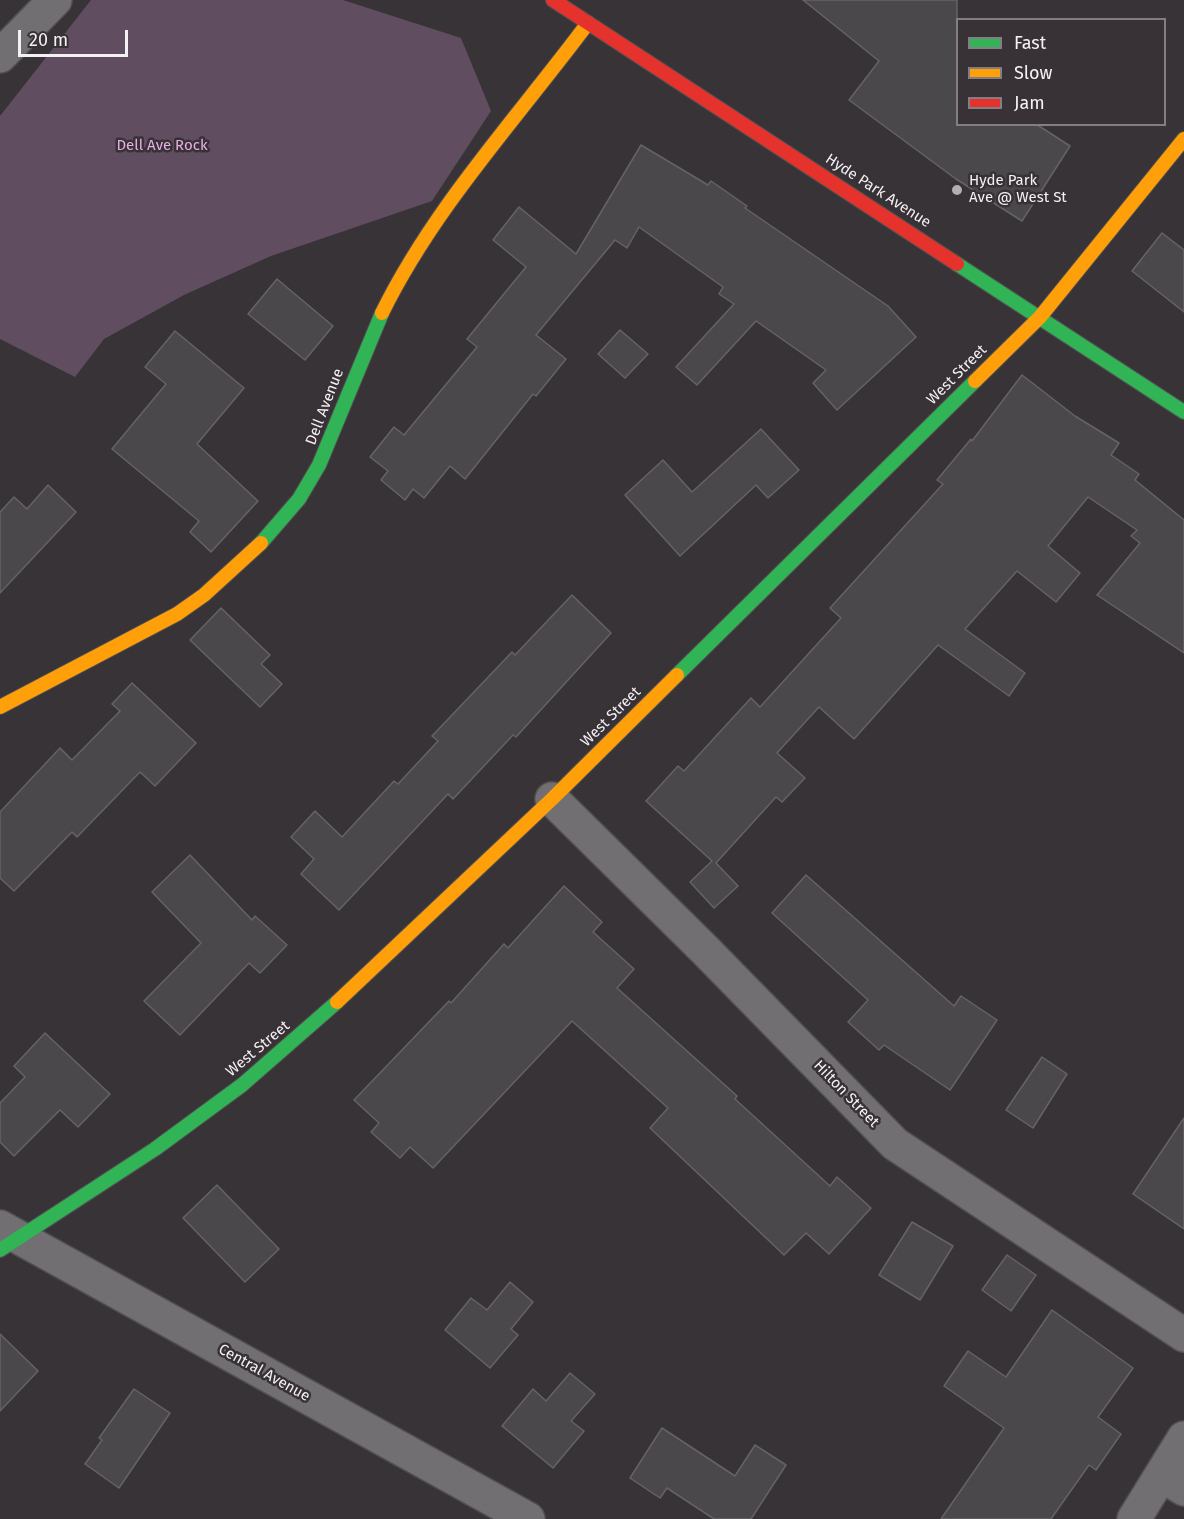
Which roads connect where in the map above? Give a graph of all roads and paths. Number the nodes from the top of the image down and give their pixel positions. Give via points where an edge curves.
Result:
1 (55, 0) edge
2 (553, 0) edge
3 (588, 23) junction
4 (0, 56) edge
5 (1184, 139) edge
6 (1040, 317) junction
7 (1184, 412) edge
8 (0, 707) edge
9 (552, 799) junction
10 (6, 1238) edge
11 (1184, 1335) edge
12 (1184, 1438) edge
13 (1172, 1482) edge
14 (528, 1519) edge
15 (1134, 1519) edge

1 - 4 street
2 - 3 main road, Hyde Park Avenue
3 - 6 main road, Hyde Park Avenue
3 - 8 main road, Dell Avenue via 496,142 408,266 367,343 325,453 308,487 288,514 229,575 182,611
5 - 6 main road, West Street
6 - 7 main road, Hyde Park Avenue
6 - 9 main road, West Street
9 - 10 main road, West Street via 378,966 242,1085 155,1149
9 - 11 street, Hilton Street via 895,1144
10 - 14 street, Central Avenue
12 - 13 street
13 - 15 street

